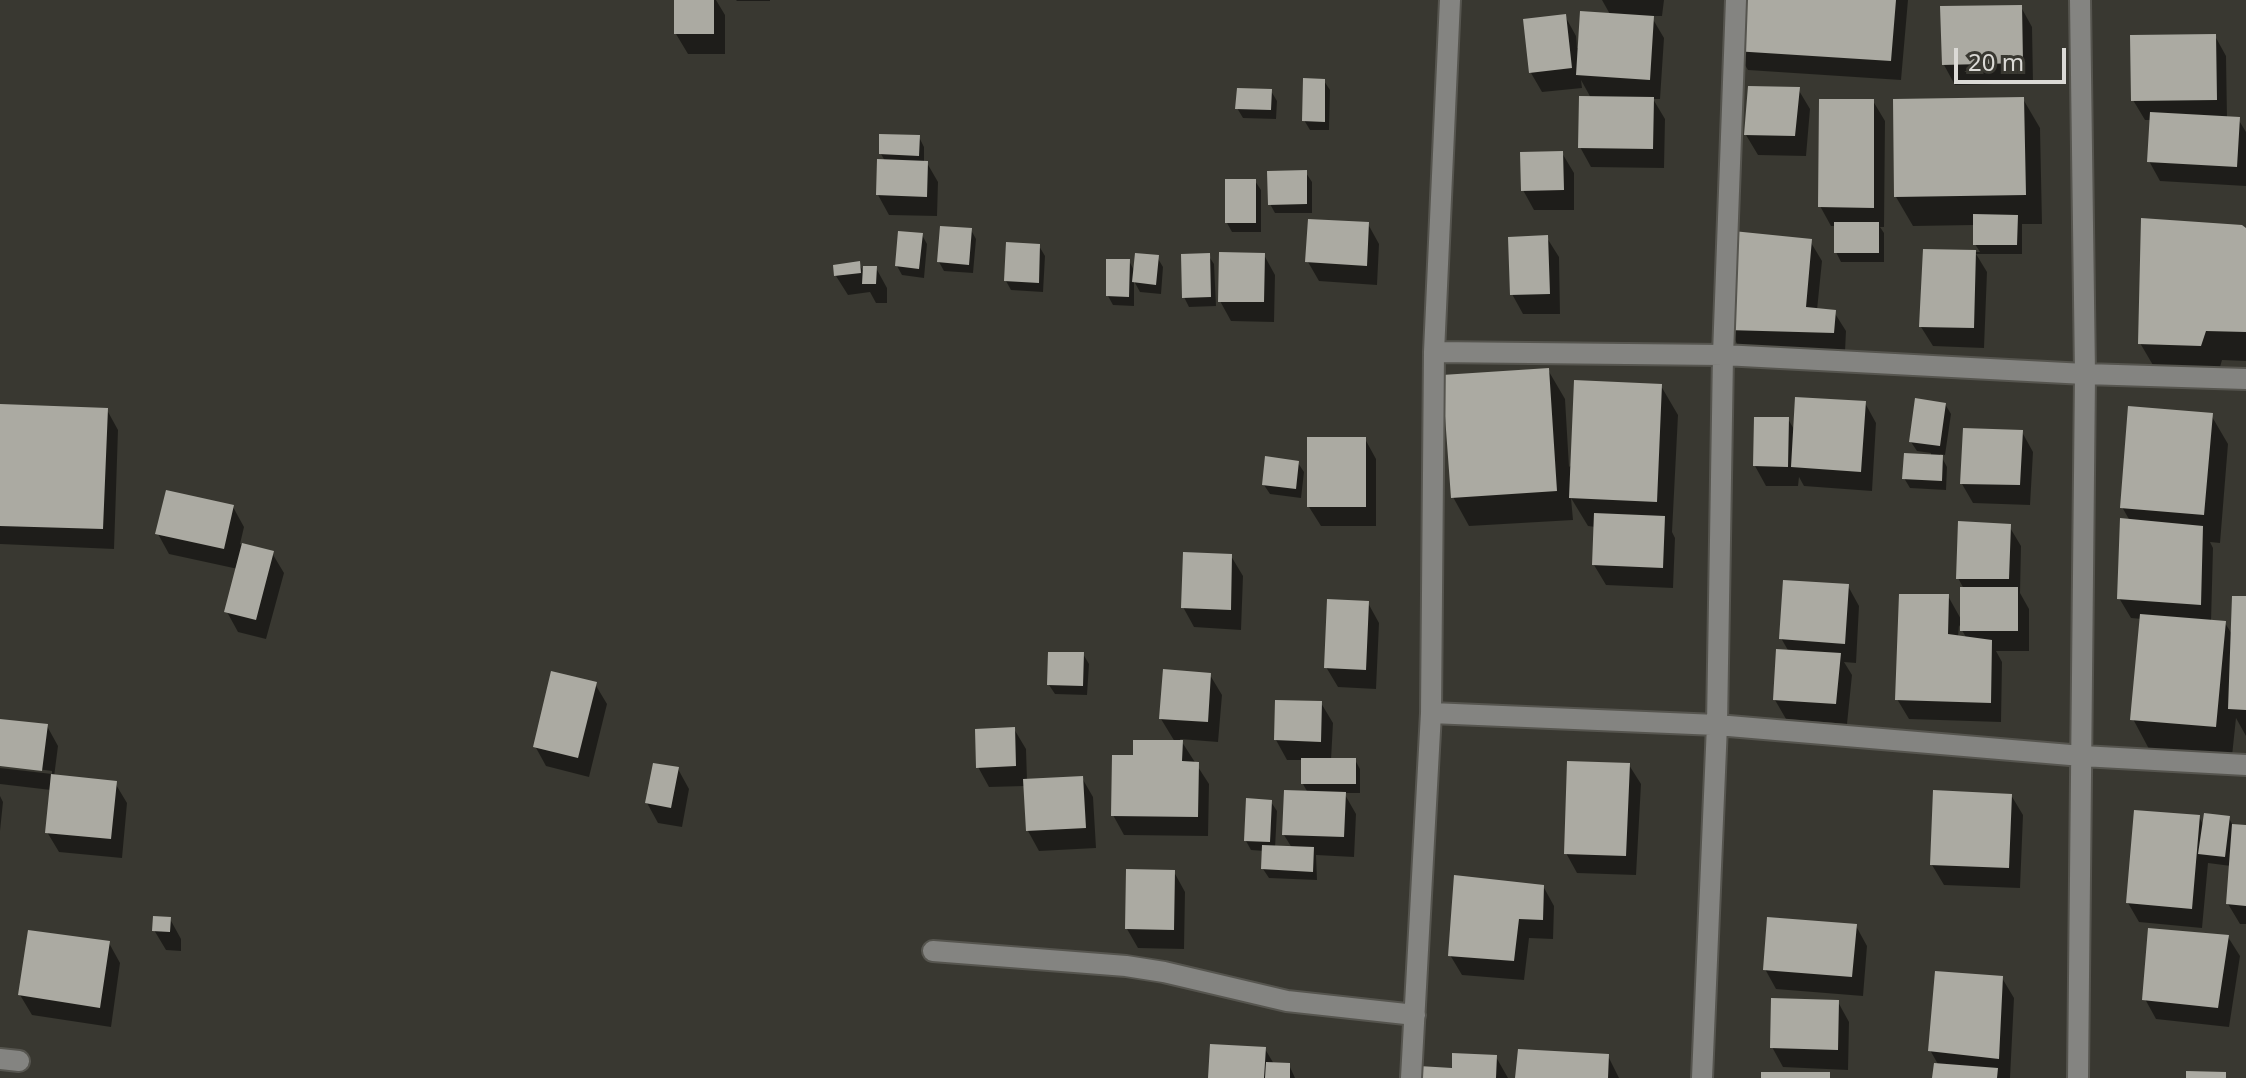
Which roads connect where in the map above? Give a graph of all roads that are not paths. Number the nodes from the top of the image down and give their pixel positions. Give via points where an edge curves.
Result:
1 (1450, 0) edge
2 (1736, 0) edge
3 (2080, 0) edge
4 (1434, 352) junction
5 (1723, 355) junction
6 (2085, 374) junction
7 (2246, 379) edge
8 (1431, 713) junction
9 (1717, 725) junction
10 (2082, 756) junction
11 (2246, 765) edge
12 (933, 951) dead end
13 (1415, 1015) junction
14 (1411, 1078) edge
15 (1702, 1078) edge
16 (2078, 1078) edge

1 - 4 street
2 - 5 street
3 - 6 street
4 - 5 street
4 - 8 street
5 - 6 street
5 - 9 street
6 - 7 street
6 - 10 street
8 - 9 street
8 - 13 street
9 - 10 street
9 - 15 street
10 - 11 street
10 - 16 street
12 - 13 street via 1126,966 1287,1001
13 - 14 street

